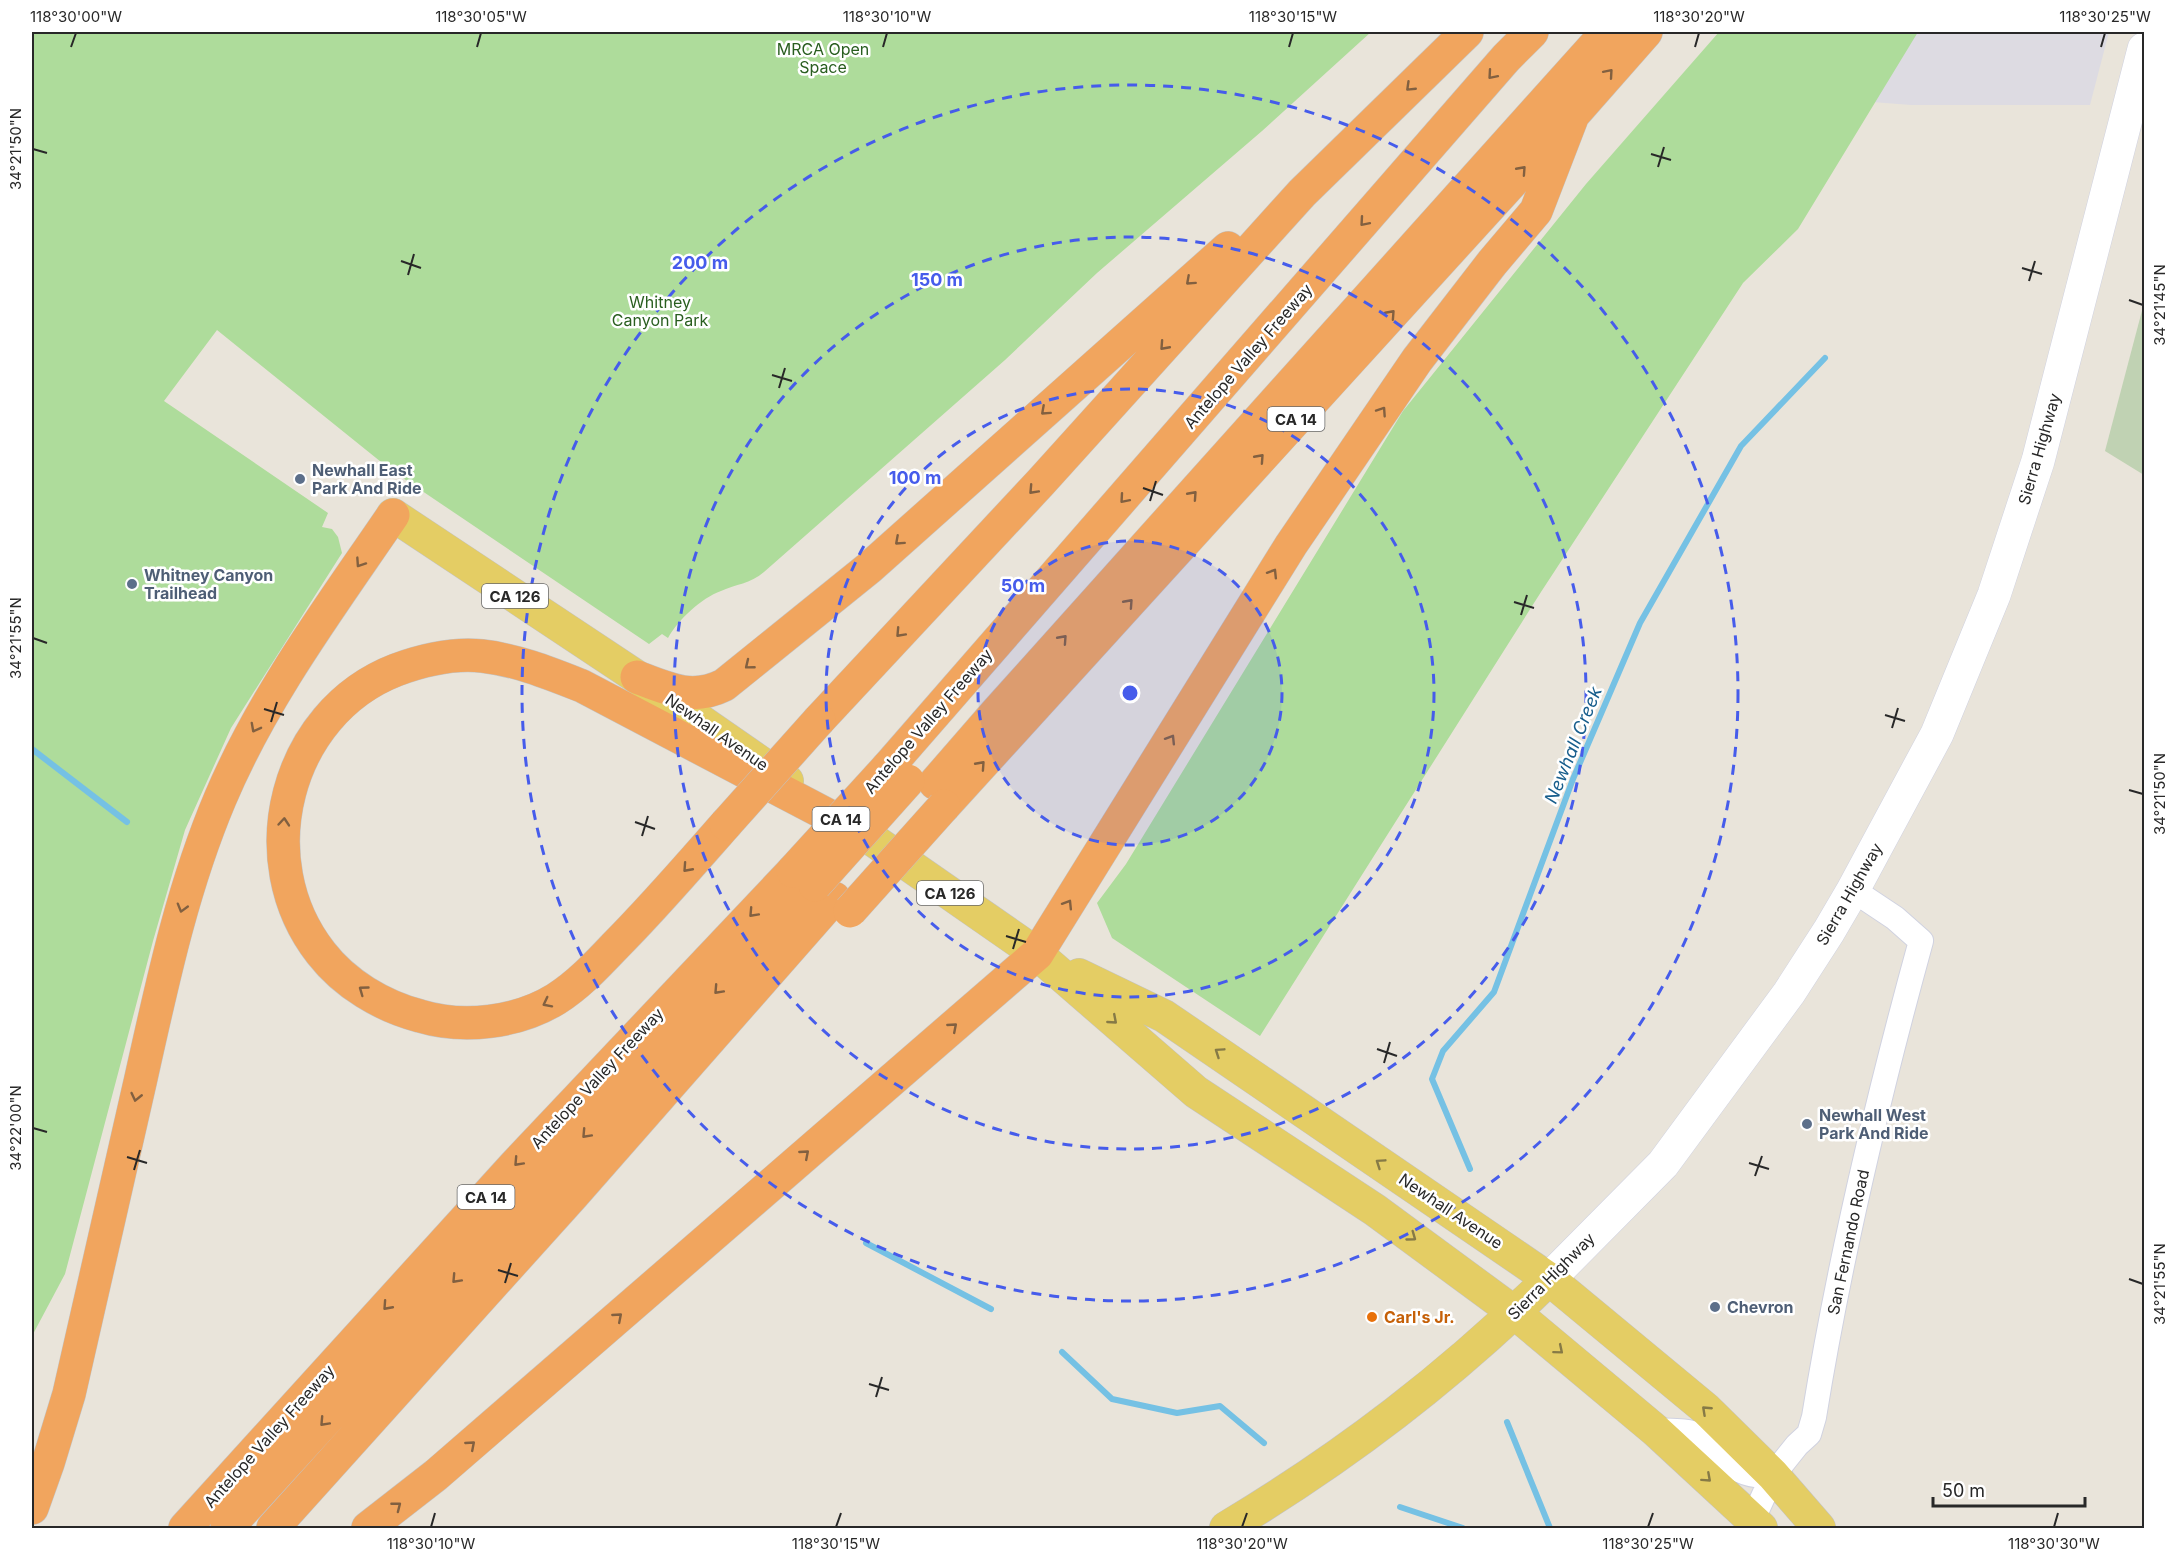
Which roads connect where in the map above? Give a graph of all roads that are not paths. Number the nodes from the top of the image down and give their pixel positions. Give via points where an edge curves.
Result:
1 (1467, 32) edge
2 (1532, 32) edge
3 (1580, 32) edge
4 (1607, 32) edge
5 (1646, 32) edge
6 (2145, 49) edge
7 (1572, 115) junction
8 (1302, 193) junction
9 (393, 515) joint
10 (637, 677) junction
11 (917, 787) junction
12 (862, 833) junction
13 (1853, 890) junction
14 (823, 891) junction
15 (1037, 954) junction
16 (1549, 1279) junction
17 (1515, 1313) junction
18 (1655, 1430) junction
19 (1773, 1475) junction
20 (32, 1508) edge
21 (1757, 1524) edge
22 (185, 1528) edge
23 (227, 1528) edge
24 (273, 1528) edge
25 (302, 1528) edge
26 (368, 1528) edge
27 (1226, 1528) edge
28 (1819, 1528) edge

1 -> 8 highway
2 -> 11 highway, Antelope Valley Freeway / CA 14 via 1506,58
3 - 11 highway via 1195,458
11 -> 4 highway via 1002,706
7 -> 5 highway, Antelope Valley Freeway / CA 14
6 - 13 main road, Sierra Highway via 2038,461 1994,595 1937,734
11 -> 7 highway, Antelope Valley Freeway / CA 14
15 -> 7 highway via 1291,545 1417,360 1536,212
8 -> 10 highway via 1241,236 869,568 724,685 696,694 678,692
8 -> 12 highway, bridge via 819,720 726,824 630,932 583,979 554,1000 526,1013 462,1023 400,1011 372,996 321,953 303,924 284,863 283,829 286,798 297,767 333,712 384,674 415,663 480,656 522,664 582,686
9 - 10 main road, Newhall Avenue / CA 126
9 -> 20 highway via 285,676 241,755 204,838 165,969 69,1394
10 - 12 main road, Newhall Avenue / CA 126
11 - 14 highway, Antelope Valley Freeway / CA 14, bridge
11 - 14 highway, Antelope Valley Freeway / CA 14, bridge
12 - 15 main road, Newhall Avenue / CA 126
13 - 16 main road, Sierra Highway via 1789,993 1663,1164
13 - 19 street, San Fernando Road via 1922,941 1844,1253 1814,1417 1809,1434
14 -> 22 highway, Antelope Valley Freeway / CA 14 via 514,1166
14 -> 23 highway
14 - 24 highway via 557,1213
14 - 25 highway, Antelope Valley Freeway / CA 14 via 574,1225
16 -> 15 main road, Newhall Avenue via 1164,1016
15 -> 17 main road, Newhall Avenue via 1196,1092 1374,1210
26 -> 15 highway via 436,1475
16 - 17 main road, Sierra Highway
19 -> 16 main road, Newhall Avenue via 1680,1387
17 -> 18 main road, Newhall Avenue
17 - 27 main road, Sierra Highway via 1369,1434 1293,1488
18 - 19 street via 1695,1433 1741,1472
18 -> 21 main road, Newhall Avenue
19 - 21 street, San Fernando Road
19 - 28 main road, Newhall Avenue

